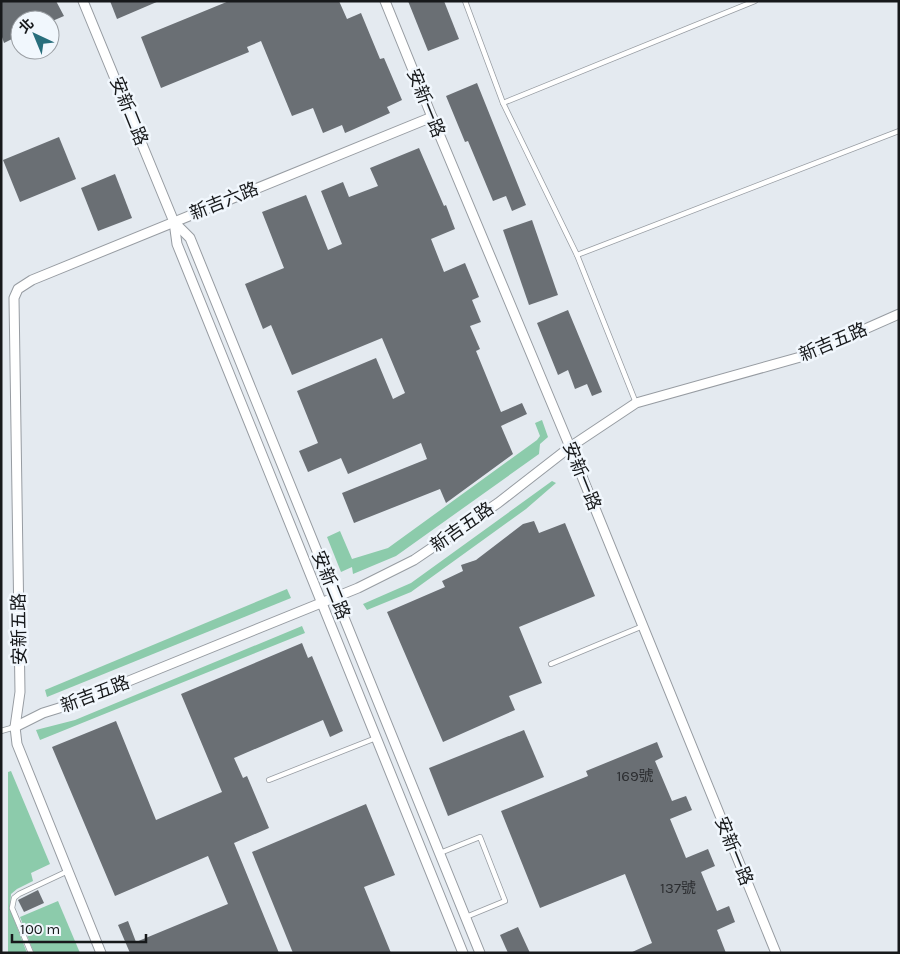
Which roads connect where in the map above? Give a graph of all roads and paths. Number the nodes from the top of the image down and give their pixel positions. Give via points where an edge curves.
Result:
1 (84, 1) edge
2 (385, 1) edge
3 (465, 1) edge
4 (755, 1) edge
5 (503, 103) junction
6 (432, 117) junction
7 (899, 131) edge
8 (174, 222) junction
9 (577, 256) junction
10 (18, 289) joint
11 (899, 314) edge
12 (636, 403) junction
13 (570, 447) junction
14 (336, 597) junction
15 (322, 603) junction
16 (643, 626) junction
17 (551, 664) dead end
18 (15, 727) junction
19 (1, 731) edge
20 (376, 738) junction
21 (269, 780) dead end
22 (440, 853) junction
23 (68, 871) junction
24 (466, 917) junction
25 (30, 953) edge
26 (101, 953) edge
27 (463, 953) edge
28 (480, 953) edge
29 (776, 953) edge

1 - 8 street, 安新二路
2 - 6 street, 安新一路
3 - 5 lane
4 - 5 lane
5 - 9 lane
6 - 8 street, 新吉六路
6 - 13 street, 安新一路
7 - 9 lane
8 - 10 street, 新吉六路 via 32,280
8 - 14 street, 安新二路 via 190,238
8 - 15 street, 安新二路 via 177,244
9 - 12 lane
10 - 18 street, 安新五路 via 14,307 20,692
11 - 12 street, 新吉五路 via 804,356
12 - 13 street, 新吉五路
13 - 14 street, 新吉五路 via 498,503 414,560
13 - 16 street, 安新一路
14 - 15 street, 新吉五路
14 - 22 street, 安新二路
15 - 18 street, 新吉五路
15 - 20 street, 安新二路
16 - 17 lane
16 - 29 street, 安新一路
18 - 19 lane
18 - 23 street, 安新五路 via 17,744
20 - 21 lane
20 - 27 street, 安新二路
22 - 24 street, 安新二路
22 - 24 lane via 480,837 506,901
23 - 25 lane via 14,898 12,908
23 - 26 street, 安新五路
24 - 28 street, 安新二路

